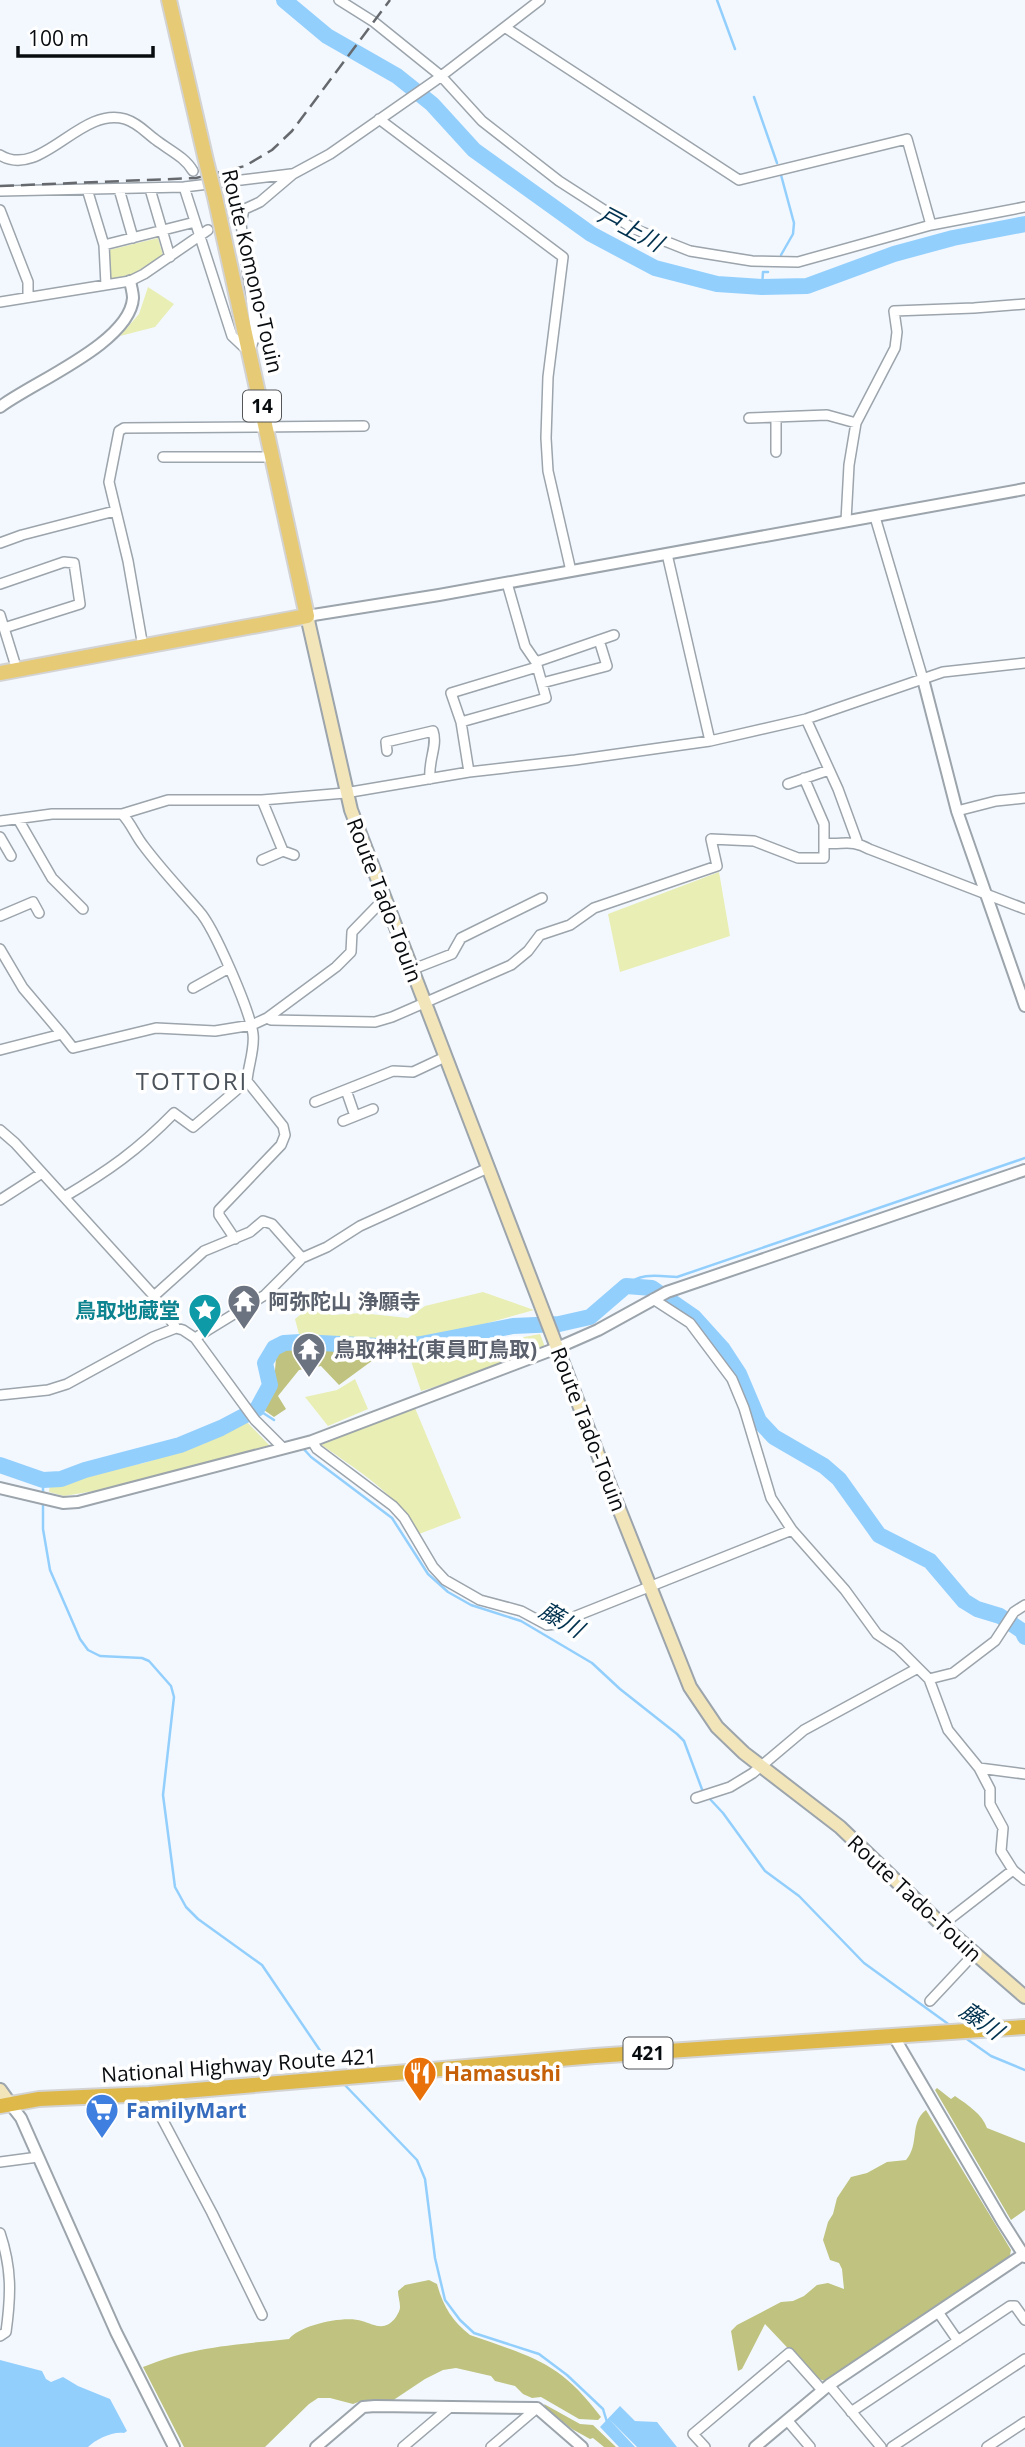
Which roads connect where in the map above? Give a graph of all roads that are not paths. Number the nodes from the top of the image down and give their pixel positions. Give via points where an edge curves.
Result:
1 (169, 0) edge
2 (339, 0) edge
3 (540, 0) edge
4 (351, 3) edge
5 (506, 28) junction
6 (438, 78) junction
7 (381, 118) junction
8 (0, 155) edge
9 (200, 168) junction
10 (293, 174) junction
11 (184, 187) junction
12 (87, 189) junction
13 (119, 189) junction
14 (149, 189) junction
15 (0, 191) edge
16 (1025, 207) edge
17 (244, 209) junction
18 (0, 210) edge
19 (234, 214) dead end
20 (195, 222) junction
21 (931, 225) junction
22 (161, 231) junction
23 (204, 233) junction
24 (133, 238) junction
25 (104, 245) junction
26 (170, 257) junction
27 (130, 281) junction
28 (106, 285) junction
29 (28, 297) junction
30 (0, 302) edge
31 (1025, 304) edge
32 (249, 352) junction
33 (0, 407) edge
34 (776, 417) junction
35 (749, 418) dead end
36 (856, 423) junction
37 (267, 426) junction
38 (363, 426) dead end
39 (776, 452) dead end
40 (163, 457) dead end
41 (273, 457) junction
42 (1025, 489) edge
43 (115, 511) junction
44 (875, 517) junction
45 (846, 521) junction
46 (0, 544) edge
47 (667, 554) junction
48 (571, 571) junction
49 (507, 583) junction
50 (0, 584) edge
51 (0, 615) edge
52 (307, 616) junction
53 (4, 628) junction
54 (614, 635) dead end
55 (599, 640) junction
56 (143, 647) junction
57 (1025, 663) edge
58 (536, 664) junction
59 (17, 670) junction
60 (0, 673) edge
61 (923, 679) junction
62 (542, 683) junction
63 (806, 719) junction
64 (461, 722) junction
65 (710, 741) junction
66 (387, 751) dead end
67 (829, 770) junction
68 (469, 772) junction
69 (804, 778) junction
70 (430, 779) junction
71 (788, 784) dead end
72 (345, 793) junction
73 (1025, 798) edge
74 (262, 800) junction
75 (957, 811) junction
76 (122, 814) junction
77 (18, 818) junction
78 (0, 821) edge
79 (0, 837) edge
80 (857, 841) junction
81 (824, 843) junction
82 (3, 847) edge
83 (283, 851) junction
84 (294, 855) dead end
85 (11, 856) dead end
86 (262, 860) dead end
87 (988, 895) junction
88 (542, 898) dead end
89 (384, 899) junction
90 (83, 909) dead end
91 (1025, 909) edge
92 (39, 913) dead end
93 (0, 916) edge
94 (0, 949) edge
95 (229, 968) junction
96 (411, 970) junction
97 (193, 988) dead end
98 (1024, 1000) edge
99 (424, 1002) junction
100 (267, 1018) junction
101 (252, 1025) junction
102 (62, 1034) junction
103 (0, 1050) edge
104 (445, 1057) junction
105 (247, 1082) junction
106 (346, 1090) junction
107 (315, 1101) dead end
108 (373, 1109) dead end
109 (355, 1116) junction
110 (343, 1121) dead end
111 (0, 1130) edge
112 (488, 1167) junction
113 (1025, 1170) edge
114 (42, 1173) junction
115 (64, 1197) junction
116 (0, 1200) edge
117 (235, 1239) junction
118 (302, 1258) junction
119 (154, 1296) junction
120 (659, 1296) junction
121 (176, 1328) junction
122 (195, 1338) junction
123 (555, 1343) junction
124 (0, 1395) edge
125 (309, 1441) junction
126 (287, 1447) junction
127 (0, 1488) edge
128 (793, 1530) junction
129 (650, 1587) junction
130 (1025, 1605) edge
131 (918, 1668) junction
132 (929, 1679) junction
133 (761, 1768) junction
134 (979, 1768) junction
135 (1025, 1774) edge
136 (698, 1798) dead end
137 (1013, 1870) junction
138 (1025, 1880) edge
139 (942, 1925) junction
140 (974, 1954) junction
141 (1025, 1997) edge
142 (930, 2001) dead end
143 (1025, 2027) edge
144 (893, 2035) junction
145 (0, 2090) edge
146 (149, 2094) junction
147 (5, 2105) edge
148 (38, 2157) junction
149 (0, 2162) edge
150 (0, 2233) edge
151 (1025, 2255) edge
152 (938, 2312) junction
153 (262, 2315) dead end
154 (1025, 2320) edge
155 (0, 2336) edge
156 (958, 2341) junction
157 (1025, 2359) edge
158 (825, 2387) junction
159 (449, 2408) junction
160 (537, 2408) junction
161 (851, 2412) junction
162 (787, 2420) junction
163 (1025, 2422) edge
164 (579, 2446) edge
165 (174, 2447) edge
166 (316, 2447) edge
167 (403, 2447) edge
168 (491, 2447) edge
169 (705, 2447) edge
170 (755, 2447) edge
171 (810, 2447) edge
172 (881, 2447) edge
173 (892, 2447) edge
174 (987, 2447) edge

1 - 9 main road, Route Komono-Touin / 14
2 - 4 street
3 - 5 street
4 - 6 street
5 - 6 street
5 - 21 street via 739,180 907,139
6 - 7 street
6 - 21 street via 482,121 559,181 632,228 690,251 752,261 798,262
7 - 10 street via 330,155
7 - 48 street via 563,257 548,377 546,438 548,471
8 - 9 street via 25,160 95,121 122,118 138,124
9 - 32 main road, Route Komono-Touin / 14, bridge via 215,197
10 - 11 street
10 - 17 street via 260,202
11 - 14 street
11 - 20 street
12 - 13 street
12 - 15 street
12 - 25 street
13 - 14 street
13 - 24 street
14 - 22 street
16 - 21 street
17 - 19 street
17 - 32 street via 241,224 256,334
18 - 29 street via 28,282
20 - 22 street
20 - 23 street
22 - 24 street
22 - 26 street
23 - 26 street
23 - 32 street via 232,336
24 - 25 street
25 - 28 street
26 - 27 street
27 - 28 street
27 - 33 street via 133,298 128,313 109,337
28 - 29 street
29 - 30 street
31 - 36 street via 894,311 895,348
32 - 37 main road, Route Komono-Touin / 14
34 - 35 street
34 - 36 street via 827,415
34 - 39 street
36 - 45 street
37 - 38 street
37 - 41 main road, Route Komono-Touin / 14
37 - 43 street via 124,428 117,435 109,482
40 - 41 street
41 - 52 main road, Route Komono-Touin / 14
42 - 44 street
43 - 46 street
43 - 56 street
44 - 45 street
44 - 61 street
45 - 47 street
47 - 48 street
47 - 65 street
48 - 49 street
49 - 52 street
49 - 58 street via 525,646
50 - 53 street via 64,562 74,564 80,604
51 - 53 street
52 - 56 main road
52 - 72 main road, Route Tado-Touin
53 - 59 street
54 - 55 street
55 - 58 street
55 - 62 street via 607,666
56 - 59 main road
57 - 61 street via 943,672
58 - 62 street
58 - 64 street via 451,693
59 - 60 main road
61 - 63 street
61 - 75 street
62 - 64 street via 546,698
63 - 65 street
63 - 67 street
64 - 68 street
65 - 68 street
66 - 70 street via 386,742 433,731 436,740 428,764
67 - 69 street
67 - 80 street
68 - 70 street
69 - 71 street
69 - 81 street via 824,824
70 - 72 street
72 - 74 street
72 - 89 main road, Route Tado-Touin
73 - 75 street
74 - 76 street via 168,800
74 - 83 street
75 - 87 street
76 - 77 street
76 - 95 street via 201,912
77 - 78 street
77 - 90 street via 52,878
79 - 82 street
80 - 81 street
80 - 87 street
81 - 99 street via 824,858 798,858 754,841 711,839 718,866 594,908 570,925 540,935 510,965
82 - 85 street
83 - 84 street
83 - 86 street
87 - 91 street
87 - 98 street
88 - 96 street via 461,937 452,954
89 - 96 main road, Route Tado-Touin
89 - 100 street via 352,932 351,952
92 - 93 street via 33,902
94 - 102 street via 23,988
95 - 97 street
95 - 101 street
96 - 99 main road, Route Tado-Touin
99 - 100 street via 375,1022
99 - 104 main road, Route Tado-Touin
100 - 101 street
101 - 102 street via 215,1031 156,1028 73,1048
101 - 105 street
102 - 103 street
104 - 106 street via 412,1072 393,1071
104 - 112 main road, Route Tado-Touin
105 - 115 street via 193,1127 174,1113 144,1144
105 - 117 street via 283,1126 285,1135 281,1145 219,1210
106 - 107 street
106 - 109 street
108 - 109 street
109 - 110 street
111 - 114 street
112 - 118 street
112 - 123 main road, Route Tado-Touin
113 - 120 street
114 - 115 street
114 - 116 street
115 - 119 street
117 - 118 street via 263,1221 272,1224
117 - 119 street via 204,1251
118 - 122 street via 265,1295
119 - 121 street
120 - 123 street via 598,1330
120 - 128 street via 690,1323 732,1378 771,1498
121 - 122 street
121 - 124 street via 67,1384
122 - 126 street via 255,1420
123 - 125 street
123 - 129 main road, Route Tado-Touin
125 - 126 street
125 - 129 street via 393,1506 445,1580 480,1600 522,1611 547,1625
126 - 127 street via 78,1502 63,1503
128 - 129 street
128 - 131 street via 877,1634
129 - 133 main road, Route Tado-Touin via 702,1707
130 - 132 street via 1014,1612 995,1642 953,1673
131 - 132 street
131 - 133 street via 804,1730
132 - 134 street via 948,1730
133 - 136 street via 730,1787
133 - 139 main road, Route Tado-Touin via 840,1827
134 - 135 street
134 - 137 street via 1003,1828 1001,1851
137 - 138 street
137 - 139 street
139 - 140 main road, Route Tado-Touin
140 - 141 main road, Route Tado-Touin
140 - 142 street
143 - 144 highway, National Highway Route 421 / 421
144 - 146 highway, National Highway Route 421 / 421
144 - 151 street
145 - 147 main road
146 - 147 highway, National Highway Route 421 / 421
146 - 153 street
147 - 148 street via 21,2118
148 - 149 street
148 - 165 street via 116,2332
150 - 155 street via 8,2257 11,2294 6,2332
151 - 152 street
152 - 156 street
152 - 158 street
154 - 156 street via 1010,2306
156 - 161 street
157 - 173 street
158 - 161 street
158 - 162 street
158 - 169 street via 789,2353 693,2434
159 - 160 street
159 - 166 street via 363,2407
159 - 167 street
160 - 164 street
160 - 168 street
161 - 172 street
162 - 170 street
162 - 171 street
163 - 174 street

